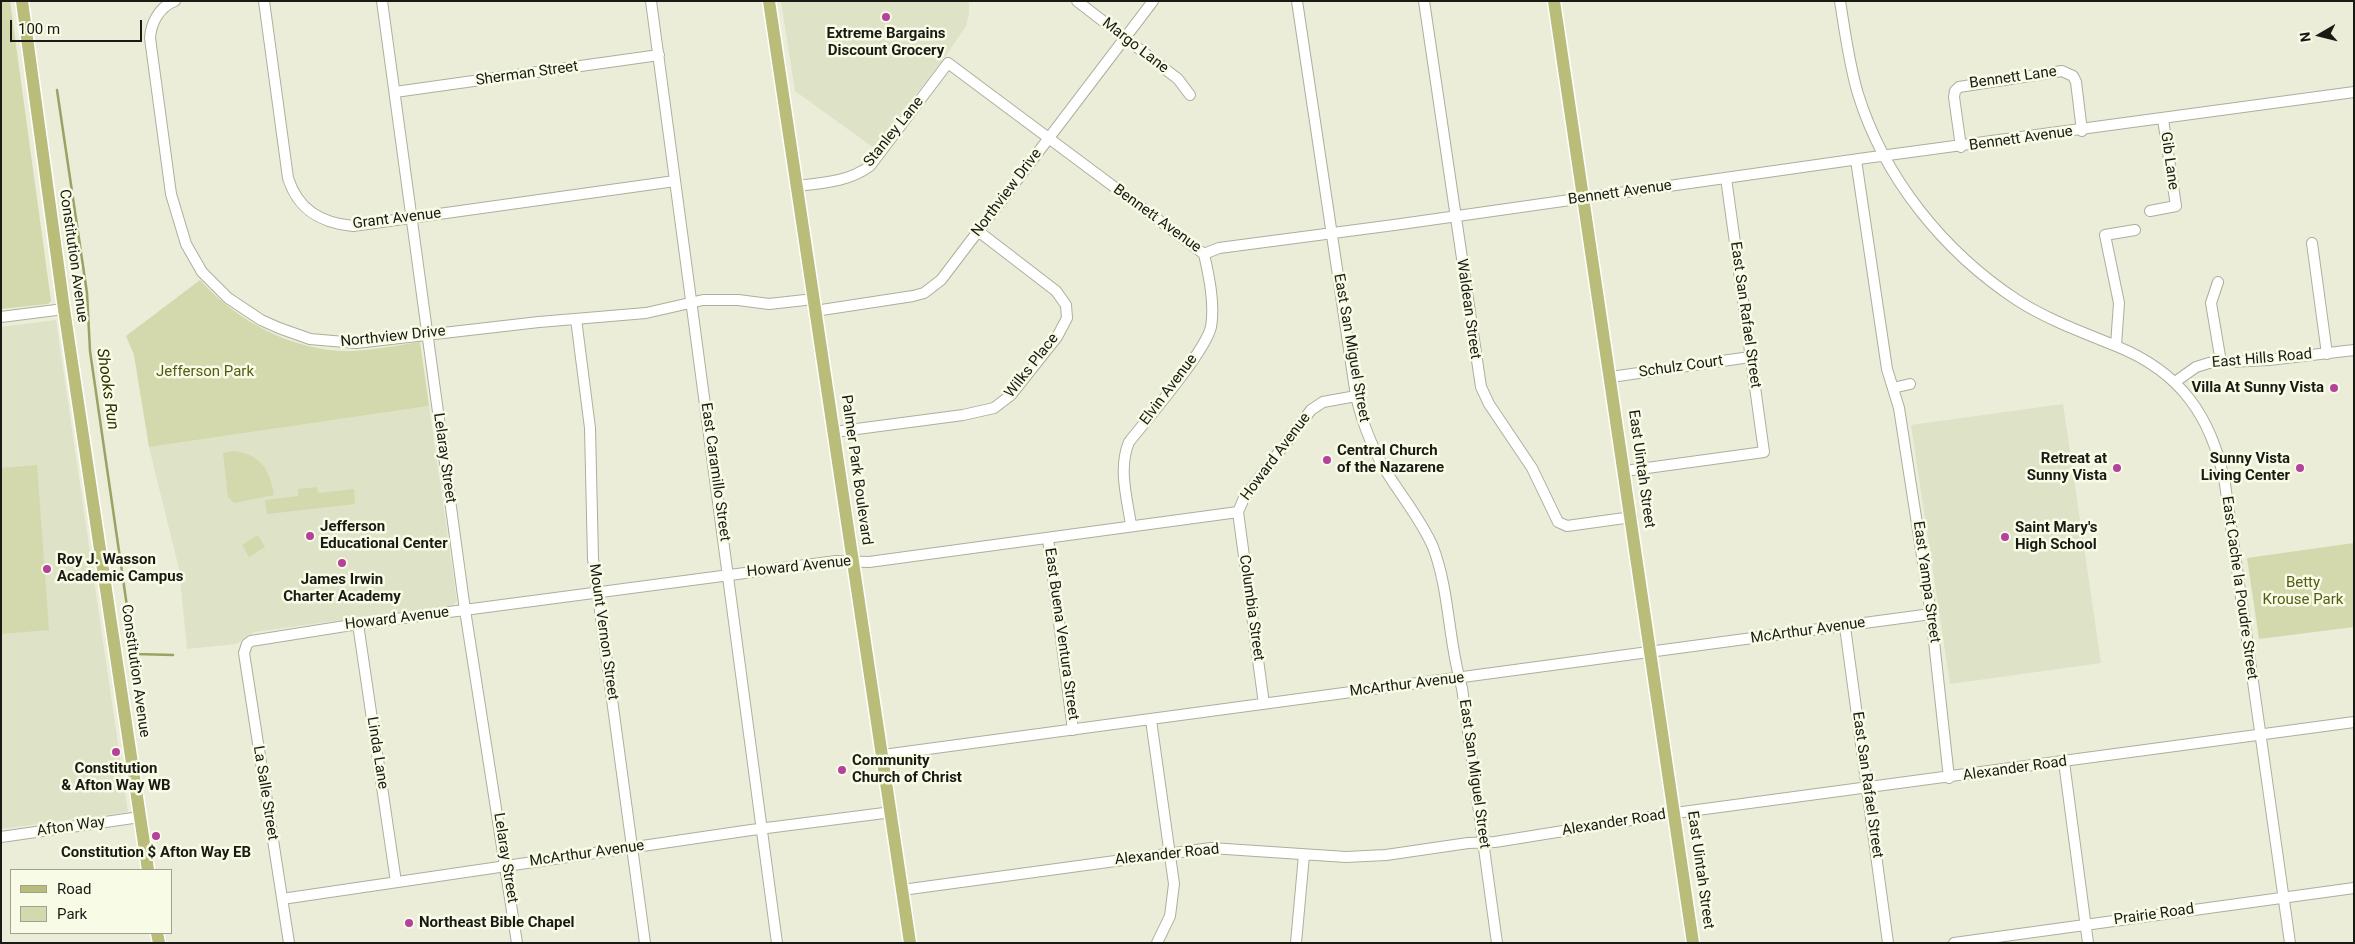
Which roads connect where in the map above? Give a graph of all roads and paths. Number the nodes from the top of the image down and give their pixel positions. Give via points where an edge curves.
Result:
1 (22, 1) edge
2 (175, 1) edge
3 (264, 1) edge
4 (382, 1) edge
5 (651, 1) edge
6 (769, 1) edge
7 (1077, 1) edge
8 (1153, 1) edge
9 (1297, 1) edge
10 (1424, 1) edge
11 (1554, 1) edge
12 (1840, 1) edge
13 (1125, 38) junction
14 (659, 55) junction
15 (948, 63) joint
16 (395, 92) junction
17 (2354, 92) edge
18 (1190, 95) dead end
19 (2164, 120) junction
20 (2082, 130) junction
21 (1048, 137) junction
22 (1961, 147) junction
23 (1883, 156) junction
24 (1856, 160) junction
25 (1726, 178) junction
26 (675, 181) junction
27 (797, 186) junction
28 (1584, 198) junction
29 (2150, 210) dead end
30 (412, 217) junction
31 (1454, 217) junction
32 (2135, 230) dead end
33 (978, 231) junction
34 (1332, 233) junction
35 (2312, 243) dead end
36 (1204, 254) junction
37 (2218, 282) dead end
38 (692, 303) junction
39 (814, 305) junction
40 (64, 309) junction
41 (1, 317) edge
42 (576, 319) junction
43 (427, 334) junction
44 (2116, 345) junction
45 (2354, 350) edge
46 (2327, 354) junction
47 (1750, 357) junction
48 (2221, 362) junction
49 (1611, 377) junction
50 (2175, 382) junction
51 (1910, 384) dead end
52 (1893, 388) junction
53 (1356, 396) junction
54 (834, 432) junction
55 (1625, 471) junction
56 (1238, 512) junction
57 (1632, 517) junction
58 (1131, 525) junction
59 (1048, 538) junction
60 (853, 561) junction
61 (729, 575) junction
62 (598, 592) junction
63 (465, 610) junction
64 (1931, 614) junction
65 (358, 624) junction
66 (1845, 627) junction
67 (247, 644) joint
68 (1652, 652) junction
69 (1459, 679) junction
70 (1264, 704) junction
71 (1151, 720) junction
72 (2354, 722) edge
73 (1073, 730) junction
74 (2261, 735) junction
75 (883, 755) junction
76 (2064, 762) junction
77 (1949, 778) junction
78 (1868, 788) junction
79 (892, 812) junction
80 (1675, 813) junction
81 (140, 818) junction
82 (764, 828) junction
83 (1, 837) edge
84 (1483, 843) junction
85 (632, 847) junction
86 (1171, 852) junction
87 (1304, 855) junction
88 (506, 865) junction
89 (148, 869) edge
90 (396, 882) junction
91 (2354, 888) edge
92 (902, 890) junction
93 (2285, 898) junction
94 (282, 899) junction
95 (2086, 925) junction
96 (289, 943) edge
97 (517, 943) edge
98 (645, 943) edge
99 (777, 943) edge
100 (910, 943) edge
101 (1157, 943) edge
102 (1296, 943) edge
103 (1497, 943) edge
104 (1693, 943) edge
105 (1888, 943) edge
106 (1954, 943) edge
107 (2088, 943) edge
108 (2290, 943) edge

1 - 40 main road, Constitution Avenue
2 - 43 street, Northview Drive via 168,3 154,19 150,38 175,212 186,244 202,272 228,298 261,320 310,339 356,343
3 - 30 street, Grant Avenue via 288,178 298,202 317,217 340,225
4 - 16 street, Lelaray Street
5 - 14 street, East Caramillo Street
6 - 27 main road, Palmer Park Boulevard
7 - 13 street, Margo Lane
8 - 13 street, Northview Drive
9 - 34 street, East San Miguel Street
10 - 31 street, Waldean Street
11 - 28 main road, East Uintah Street
12 - 23 street via 1854,80
13 - 18 street, Margo Lane via 1178,79
13 - 21 street, Northview Drive
14 - 16 street, Sherman Street
14 - 26 street, East Caramillo Street
15 - 21 street, Bennett Avenue
15 - 27 street, Stanley Lane via 870,166 843,180
16 - 30 street, Lelaray Street
17 - 19 street, Bennett Avenue
19 - 20 street, Bennett Avenue
19 - 29 street, Gib Lane via 2176,206
20 - 22 street, Bennett Avenue
20 - 22 street, Bennett Lane via 2076,82 2073,76 2062,71 1959,87 1954,97
21 - 33 street, Northview Drive
21 - 36 street, Bennett Avenue
22 - 23 street, Bennett Avenue
23 - 24 street, Bennett Avenue
23 - 44 street, East Cache la Poudre Street via 1932,226 1986,277 2048,318
24 - 25 street, Bennett Avenue
24 - 52 street, East Yampa Street via 1887,369
25 - 28 street, Bennett Avenue
25 - 47 street, East San Rafael Street
26 - 30 street, Grant Avenue
26 - 38 street, East Caramillo Street
27 - 39 main road, Palmer Park Boulevard
28 - 31 street, Bennett Avenue
28 - 49 main road, East Uintah Street
30 - 43 street, Lelaray Street
31 - 34 street, Bennett Avenue
31 - 57 street, Waldean Street via 1481,387 1532,468 1554,516 1567,526
32 - 44 street via 2105,235 2119,303
33 - 39 street, Northview Drive via 941,280 924,292 901,298
33 - 54 street, Wilks Place via 1063,298 1067,318 1057,337 1011,395 994,408
34 - 36 street, Bennett Avenue via 1219,248
34 - 53 street, East San Miguel Street
35 - 46 street
36 - 58 street, Elvin Avenue via 1212,311 1210,329 1201,348 1125,451 1123,466
37 - 48 street via 2211,303
38 - 39 street, Northview Drive via 731,300
38 - 42 street, Northview Drive via 646,313
38 - 61 street, East Caramillo Street
39 - 54 main road, Palmer Park Boulevard
40 - 41 street
40 - 81 main road, Constitution Avenue
42 - 43 street, Northview Drive
42 - 62 street, Mount Vernon Street via 590,428 593,559
43 - 63 street, Lelaray Street
44 - 50 street, East Cache la Poudre Street via 2148,362
45 - 46 street, East Hills Road
46 - 48 street, East Hills Road
47 - 49 street, Schulz Court
47 - 55 street, East San Rafael Street via 1764,452
48 - 50 street, East Hills Road via 2202,364
49 - 55 main road, East Uintah Street
50 - 74 street, East Cache la Poudre Street via 2202,416 2212,436 2222,471
51 - 52 street
52 - 64 street, East Yampa Street via 1899,408
53 - 56 street, Howard Avenue via 1322,402 1311,410 1244,498
53 - 69 street, East San Miguel Street via 1365,429 1378,458 1419,520 1437,558
54 - 60 main road, Palmer Park Boulevard
55 - 57 main road, East Uintah Street
56 - 58 street, Howard Avenue
56 - 70 street, Columbia Street
57 - 68 main road, East Uintah Street
58 - 59 street, Howard Avenue
59 - 60 street, Howard Avenue via 869,562
59 - 73 street, East Buena Ventura Street
60 - 61 street, Howard Avenue
60 - 75 main road, Palmer Park Boulevard
61 - 62 street, Howard Avenue
61 - 82 street, East Caramillo Street
62 - 63 street, Howard Avenue
62 - 85 street, Mount Vernon Street
63 - 65 street, Howard Avenue
63 - 88 street, Lelaray Street
64 - 66 street, McArthur Avenue
64 - 77 street, East Yampa Street
65 - 67 street, Howard Avenue via 256,639
65 - 90 street, Linda Lane
66 - 68 street, McArthur Avenue
66 - 78 street, East San Rafael Street
67 - 94 street, La Salle Street via 244,653
68 - 69 street, McArthur Avenue
68 - 80 main road, East Uintah Street
69 - 70 street, McArthur Avenue
69 - 84 street, East San Miguel Street
70 - 71 street, McArthur Avenue
71 - 73 street, McArthur Avenue
71 - 86 street
72 - 74 street, Alexander Road
73 - 75 street, McArthur Avenue
74 - 76 street, Alexander Road
74 - 93 street, East Cache la Poudre Street
75 - 79 main road, Palmer Park Boulevard
76 - 77 street, Alexander Road
76 - 95 street
77 - 78 street, Alexander Road
78 - 80 street, Alexander Road
78 - 105 street, East San Rafael Street
79 - 82 street, McArthur Avenue
79 - 92 main road, Palmer Park Boulevard
80 - 84 street, Alexander Road
80 - 104 main road, East Uintah Street
81 - 83 street, Afton Way
81 - 89 main road, Constitution Avenue
82 - 85 street, McArthur Avenue
82 - 99 street, East Caramillo Street
84 - 87 street, Alexander Road via 1386,855
84 - 103 street, East San Miguel Street
85 - 88 street, McArthur Avenue
85 - 98 street, Mount Vernon Street
86 - 87 street, Alexander Road via 1211,848
86 - 92 street, Alexander Road
86 - 101 street via 1174,901
87 - 102 street
88 - 90 street, McArthur Avenue
88 - 97 street, Lelaray Street
90 - 94 street, McArthur Avenue
91 - 93 street, Prairie Road
92 - 100 main road, Palmer Park Boulevard
93 - 95 street, Prairie Road
93 - 108 street, East Cache la Poudre Street
94 - 96 street, La Salle Street
95 - 106 street, Prairie Road
95 - 107 street

